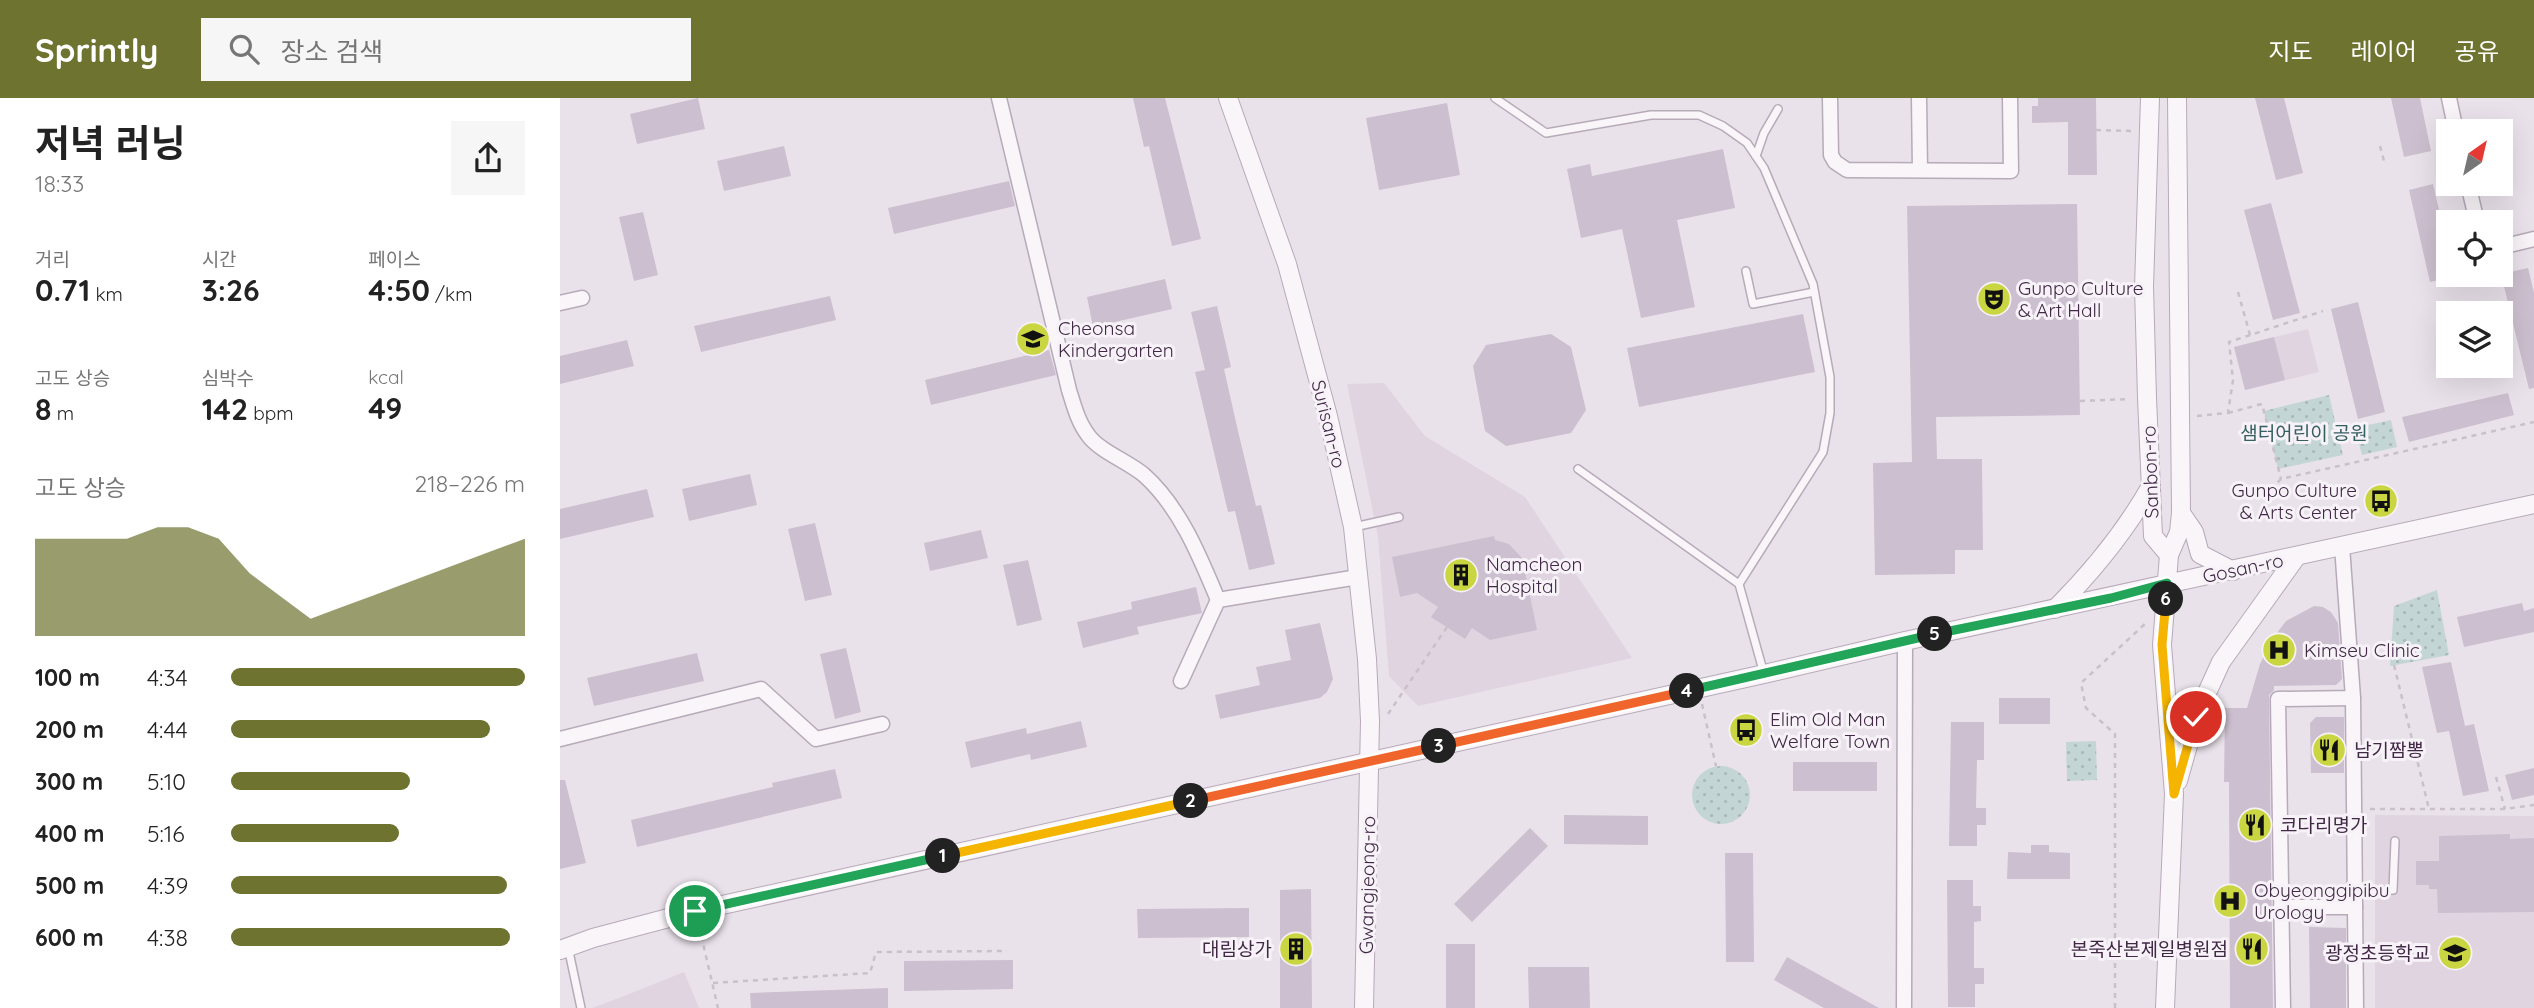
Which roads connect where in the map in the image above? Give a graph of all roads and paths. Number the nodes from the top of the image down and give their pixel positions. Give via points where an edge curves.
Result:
1 (999, 98) edge
2 (1228, 98) edge
3 (1495, 98) edge
4 (1830, 98) edge
5 (1919, 98) edge
6 (2010, 98) edge
7 (2150, 98) edge
8 (2177, 98) edge
9 (2449, 98) edge
10 (1778, 109) dead end
11 (2453, 119) edge
12 (2096, 131) dead end
13 (2149, 131) junction
14 (2380, 146) dead end
15 (1756, 156) junction
16 (2385, 165) dead end
17 (1920, 170) junction
18 (2534, 239) edge
19 (2513, 244) edge
20 (1746, 271) dead end
21 (1814, 292) junction
22 (2238, 292) dead end
23 (582, 298) dead end
24 (560, 303) edge
25 (2323, 311) dead end
26 (2250, 335) junction
27 (2147, 398) junction
28 (2080, 401) dead end
29 (2228, 413) junction
30 (2180, 418) junction
31 (2534, 422) edge
32 (1578, 469) dead end
33 (2281, 479) junction
34 (2151, 486) junction
35 (2264, 497) dead end
36 (2534, 504) edge
37 (2181, 513) junction
38 (1399, 517) dead end
39 (1353, 527) junction
40 (2342, 546) junction
41 (2169, 555) junction
42 (2297, 556) junction
43 (2233, 571) junction
44 (1358, 577) junction
45 (2167, 583) junction
46 (1739, 584) junction
47 (1218, 600) junction
48 (2165, 605) junction
49 (2055, 609) junction
50 (1447, 627) dead end
51 (1905, 641) junction
52 (2394, 665) dead end
53 (1764, 674) junction
54 (1181, 681) dead end
55 (1699, 689) junction
56 (2353, 698) junction
57 (882, 724) dead end
58 (560, 739) edge
59 (1370, 740) junction
60 (1371, 762) junction
61 (1716, 766) dead end
62 (2496, 777) dead end
63 (2174, 794) junction
64 (2534, 805) edge
65 (2429, 808) junction
66 (2504, 808) junction
67 (2354, 809) junction
68 (2395, 841) dead end
69 (2355, 900) junction
70 (2281, 907) junction
71 (695, 911) junction
72 (564, 948) edge
73 (1007, 951) dead end
74 (713, 983) junction
75 (581, 1008) edge
76 (718, 1008) edge
77 (1364, 1008) edge
78 (1904, 1008) edge
79 (2115, 1008) edge
80 (2165, 1008) edge
81 (2283, 1008) edge
82 (2356, 1008) edge

1 - 47 street via 1077,415 1089,437 1145,476 1173,509
2 - 39 street, Surisan-ro via 1287,264
3 - 15 lane via 1546,133 1651,115 1699,115 1747,143
4 - 17 street via 1830,148 1835,162 1847,170
5 - 17 street
6 - 17 street via 2011,171
7 - 13 street, Sanbon-ro
8 - 30 street
9 - 11 street
10 - 15 lane
12 - 13 path
13 - 27 street, Sanbon-ro via 2144,287
14 - 16 path
15 - 21 lane
18 - 19 street
20 - 21 lane via 1753,304
21 - 46 lane via 1830,377 1824,452
22 - 26 path
23 - 24 street
25 - 26 path
26 - 29 path via 2229,342 2233,380
27 - 28 path
27 - 34 street, Sanbon-ro
29 - 30 path
29 - 33 path via 2262,404
30 - 37 street
31 - 33 path
32 - 46 lane
33 - 35 path
34 - 41 street, Sanbon-ro via 2153,536
34 - 49 street via 2122,534
36 - 40 street, Gosan-ro
37 - 41 street
37 - 43 street via 2194,532 2200,554
38 - 39 lane
39 - 44 street, Surisan-ro
40 - 42 street, Gosan-ro
40 - 56 street
41 - 45 street
42 - 43 street, Gosan-ro
42 - 63 street via 2221,662 2196,717
43 - 45 street, Gosan-ro
44 - 47 street
44 - 59 street, Surisan-ro
45 - 48 street
45 - 49 street, Gosan-ro
46 - 53 lane
47 - 54 street
48 - 63 street via 2162,645
48 - 79 path via 2081,683 2086,708 2115,734
49 - 51 street, Gosan-ro
50 - 59 path
51 - 53 street, Gosan-ro
51 - 78 street
52 - 65 path
53 - 55 street, Gosan-ro
55 - 60 street, Gosan-ro
55 - 61 path
56 - 67 street
56 - 70 street via 2278,699
57 - 58 street via 816,739 761,689
59 - 60 street, Surisan-ro
60 - 71 street, Gosan-ro
60 - 77 street, Gwangjeong-ro
62 - 66 path
63 - 80 street
64 - 66 path
65 - 66 path
65 - 67 path
67 - 69 street
68 - 69 lane via 2393,890
69 - 70 street
69 - 82 street
70 - 81 street
71 - 72 street, Gosan-ro
71 - 74 path
72 - 75 lane
73 - 74 path via 876,952 870,974
74 - 76 path

